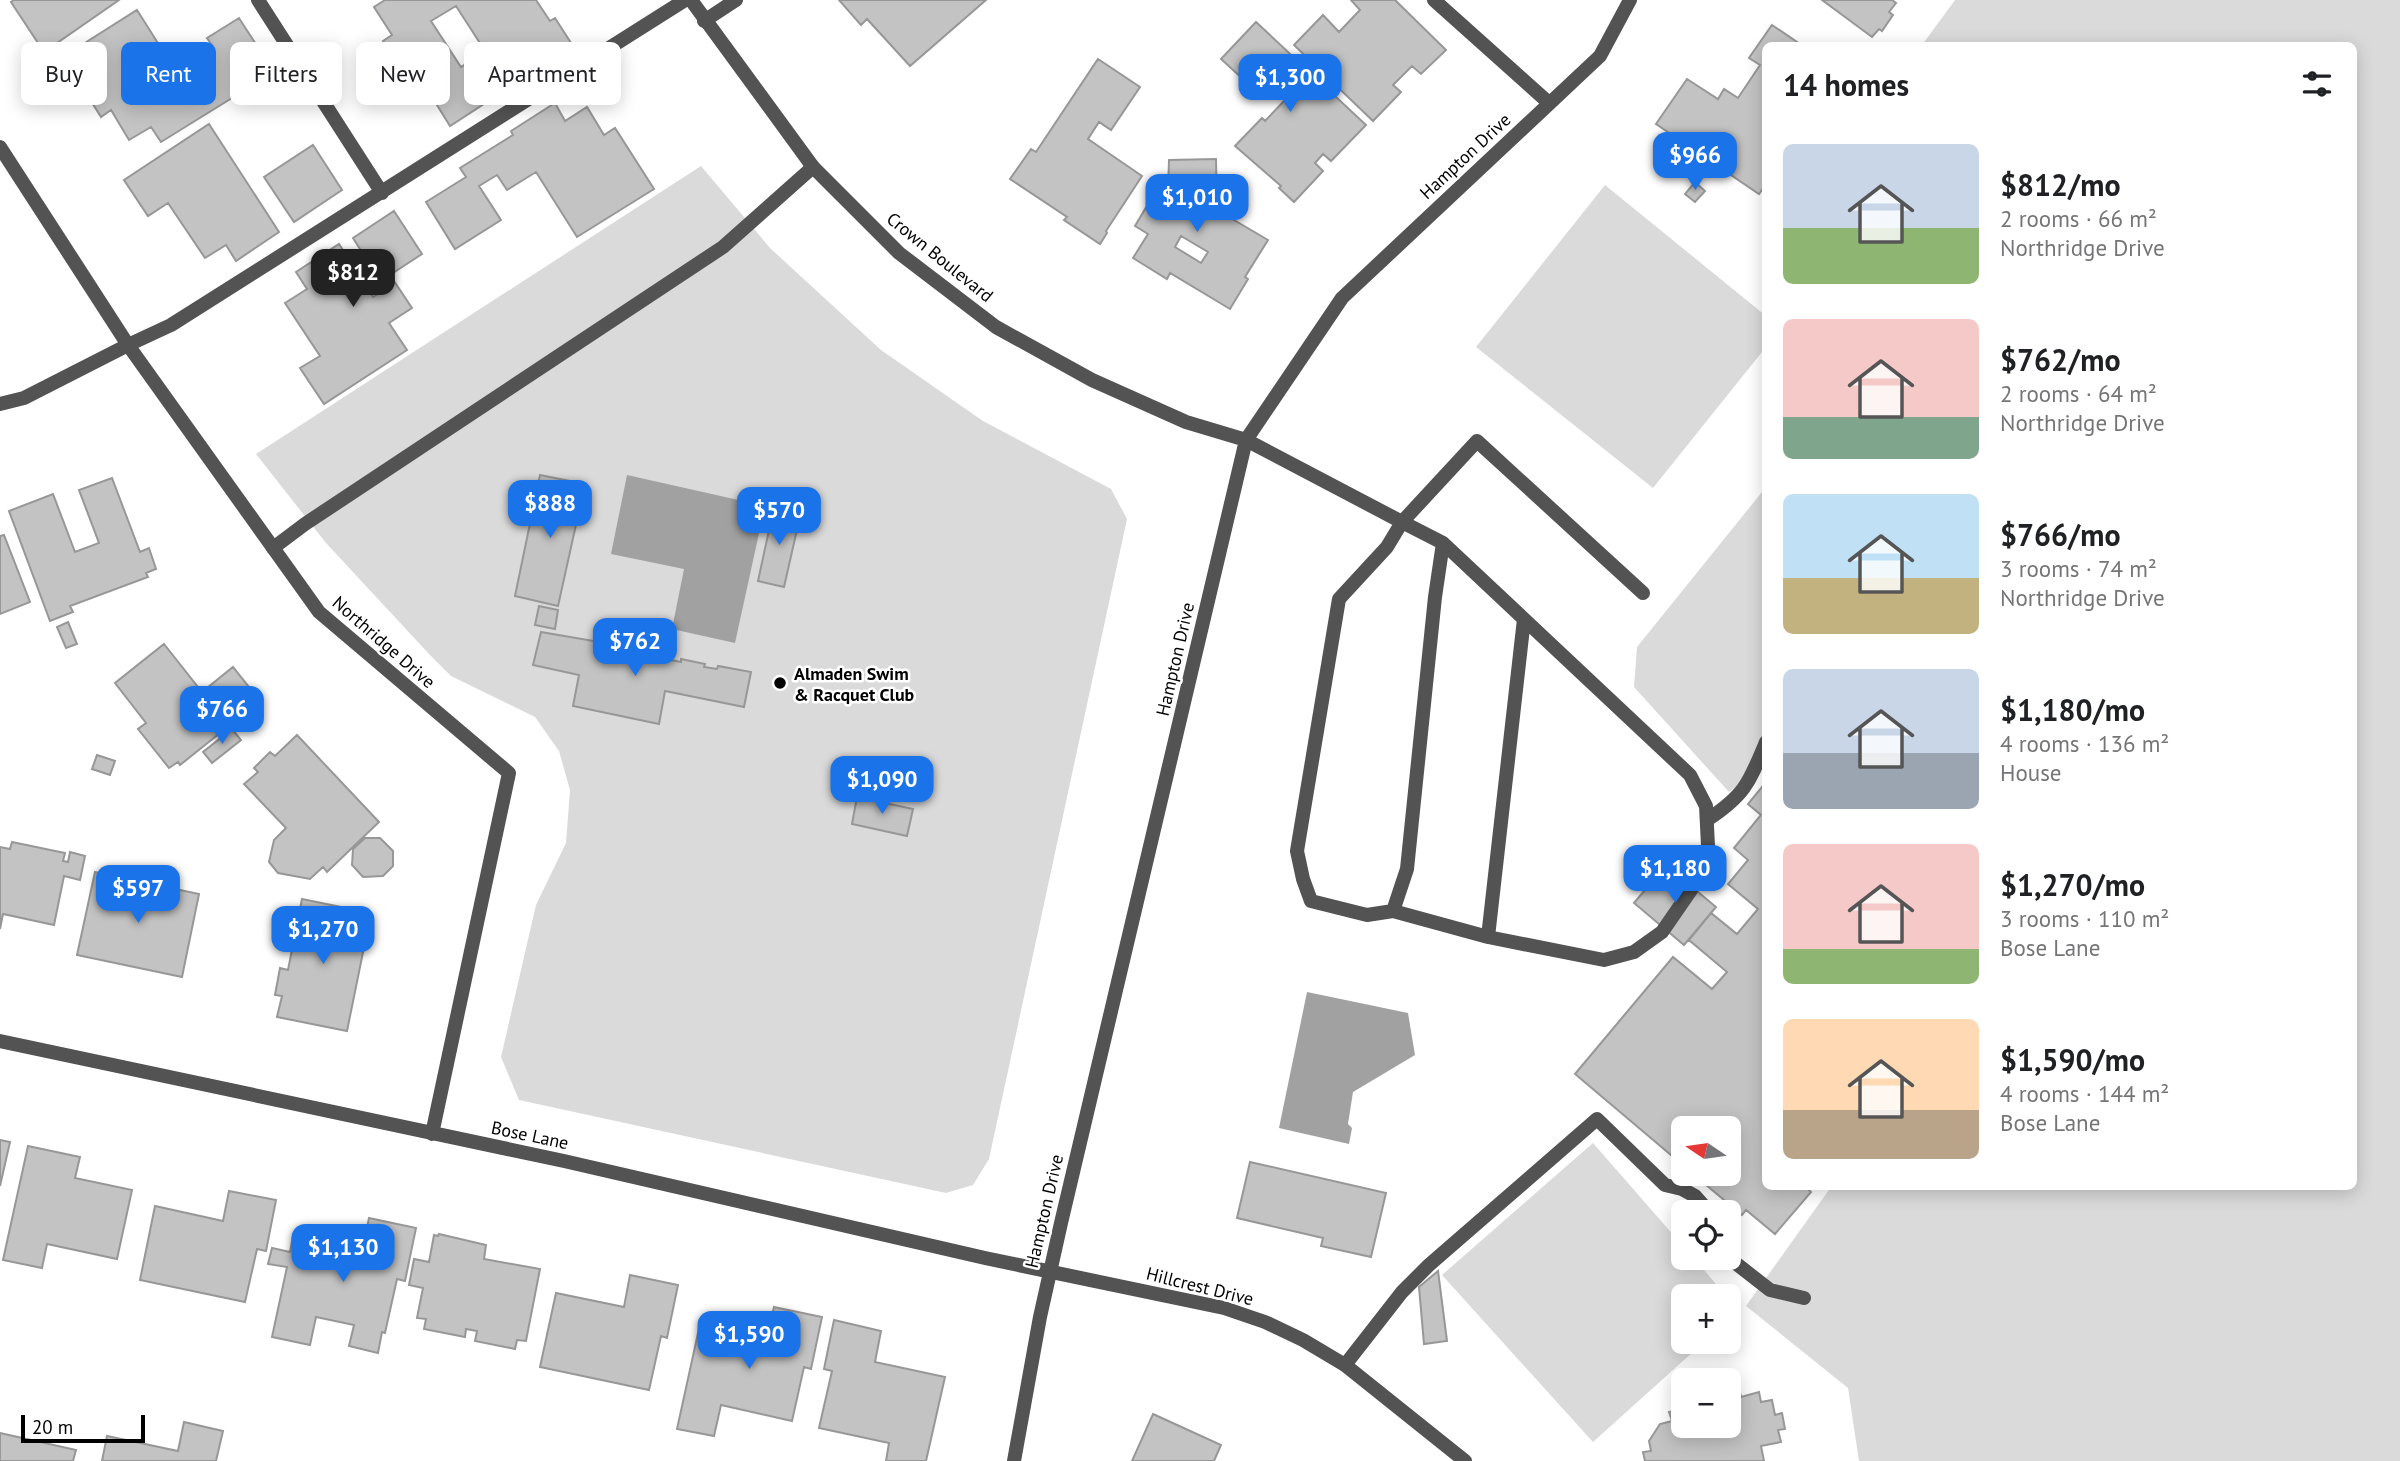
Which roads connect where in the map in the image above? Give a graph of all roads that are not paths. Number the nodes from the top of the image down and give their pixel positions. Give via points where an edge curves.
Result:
1 (258, 0) edge
2 (685, 0) edge
3 (691, 0) edge
4 (736, 0) edge
5 (1434, 0) edge
6 (1630, 0) edge
7 (704, 21) junction
8 (1549, 103) junction
9 (0, 147) edge
10 (813, 167) junction
11 (382, 193) junction
12 (128, 345) junction
13 (0, 404) edge
14 (1246, 440) junction
15 (1402, 522) junction
16 (1443, 542) junction
17 (273, 548) junction
18 (1643, 593) dead end
19 (1524, 619) junction
20 (1762, 752) edge
21 (1707, 820) junction
22 (1393, 911) junction
23 (1488, 937) junction
24 (0, 1041) edge
25 (432, 1134) junction
26 (1699, 1200) edge
27 (1741, 1267) edge
28 (1050, 1272) junction
29 (1804, 1298) dead end
30 (1345, 1365) junction
31 (1014, 1461) edge
32 (1465, 1461) edge

1 - 11 street
2 - 11 street
3 - 7 street, Crown Boulevard
4 - 7 street
5 - 8 street
6 - 8 street, Hampton Drive via 1600,56
7 - 10 street, Crown Boulevard
8 - 14 street, Hampton Drive via 1342,298
9 - 12 street, Northridge Drive
10 - 14 street, Crown Boulevard via 900,253 996,327 1092,380 1186,422
10 - 17 street via 723,247
11 - 12 street via 170,325
12 - 13 street via 24,398
12 - 17 street, Northridge Drive
14 - 15 street, Crown Boulevard
14 - 28 street, Hampton Drive
15 - 16 street, Crown Boulevard
15 - 18 street via 1477,442
15 - 22 street via 1387,547 1339,599 1297,851 1311,901 1367,915
16 - 19 street, Crown Boulevard
16 - 22 street via 1408,869
17 - 25 street, Northridge Drive via 318,612 509,773
19 - 21 street, Crown Boulevard via 1689,775 1706,806
19 - 23 street
20 - 21 street via 1752,778 1733,803
21 - 23 street via 1708,846 1690,890 1662,932 1634,952 1604,960
22 - 23 street
24 - 25 street, Bose Lane
25 - 28 street, Bose Lane
26 - 30 street via 1665,1185 1597,1119 1429,1265
27 - 29 street via 1770,1290
28 - 30 street, Hillcrest Drive via 1224,1308 1303,1339
28 - 31 street, Hampton Drive
30 - 32 street, Hillcrest Drive

